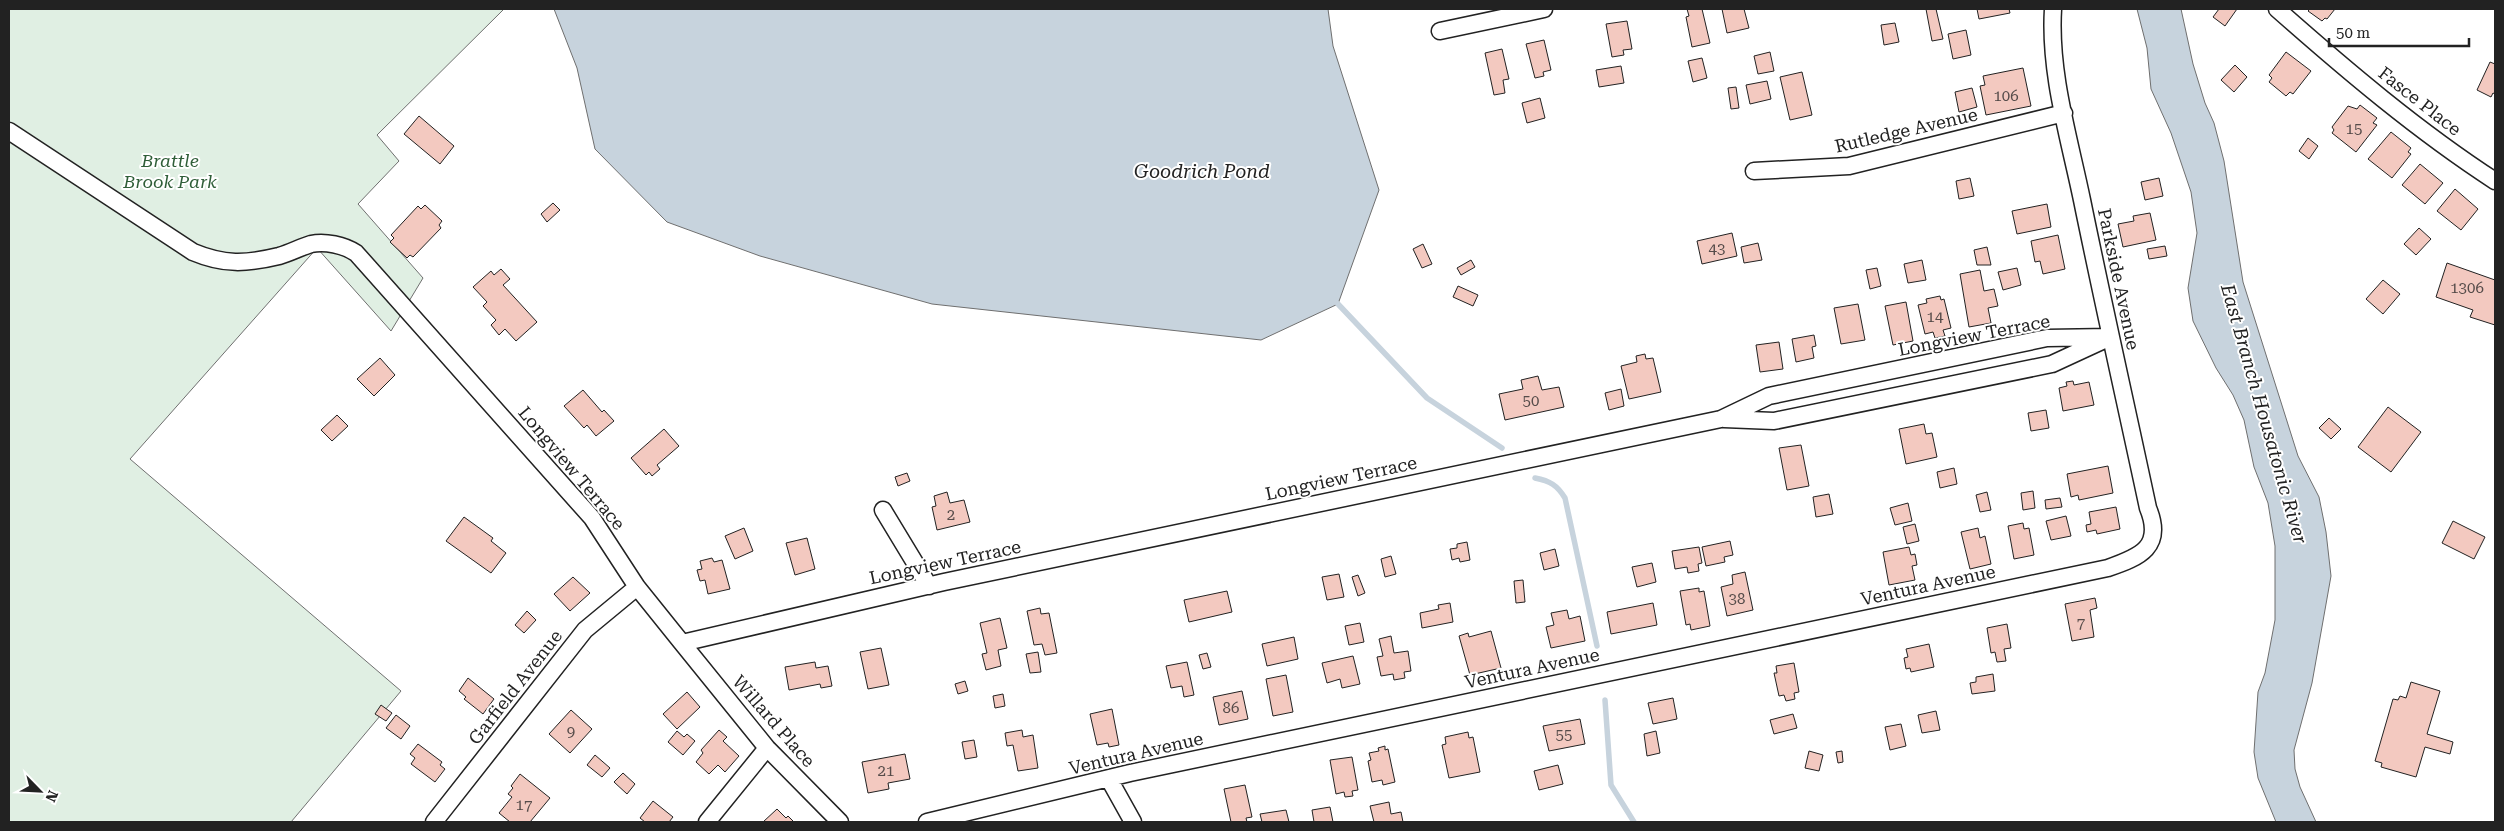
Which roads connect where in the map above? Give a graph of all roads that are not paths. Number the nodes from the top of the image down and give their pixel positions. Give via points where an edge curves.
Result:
1 (1544, 9) edge
2 (2053, 9) edge
3 (2277, 9) edge
4 (1440, 31) dead end
5 (2064, 113) junction
6 (9, 131) edge
7 (1754, 171) dead end
8 (2495, 181) edge
9 (2110, 337) junction
10 (1721, 419) junction
11 (884, 510) dead end
12 (2143, 551) joint
13 (929, 586) junction
14 (637, 587) junction
15 (682, 643) junction
16 (767, 748) junction
17 (1109, 779) junction
18 (434, 822) edge
19 (707, 822) edge
20 (840, 822) edge
21 (927, 822) edge
22 (1133, 822) edge

1 - 4 street
2 - 5 street, Parkside Avenue via 2054,56
3 - 8 street, Fasce Place via 2341,65
5 - 7 street, Rutledge Avenue via 1850,166
5 - 9 street, Parkside Avenue
6 - 14 street, Longview Terrace via 193,252 214,261 250,261 280,256 311,244 338,245 351,250 502,414 592,518
9 - 10 street, Longview Terrace via 2047,338 1769,396
9 - 10 street, Longview Terrace via 2052,364 1774,420
9 - 12 street, Parkside Avenue via 2155,527
10 - 13 street, Longview Terrace
11 - 13 street
12 - 17 street, Ventura Avenue via 2132,560 2108,568
13 - 15 street, Longview Terrace
14 - 15 street, Longview Terrace
14 - 18 street, Garfield Avenue via 585,630
15 - 16 street, Willard Place
16 - 19 street
16 - 20 street, Willard Place
17 - 21 street, Ventura Avenue
17 - 22 street

